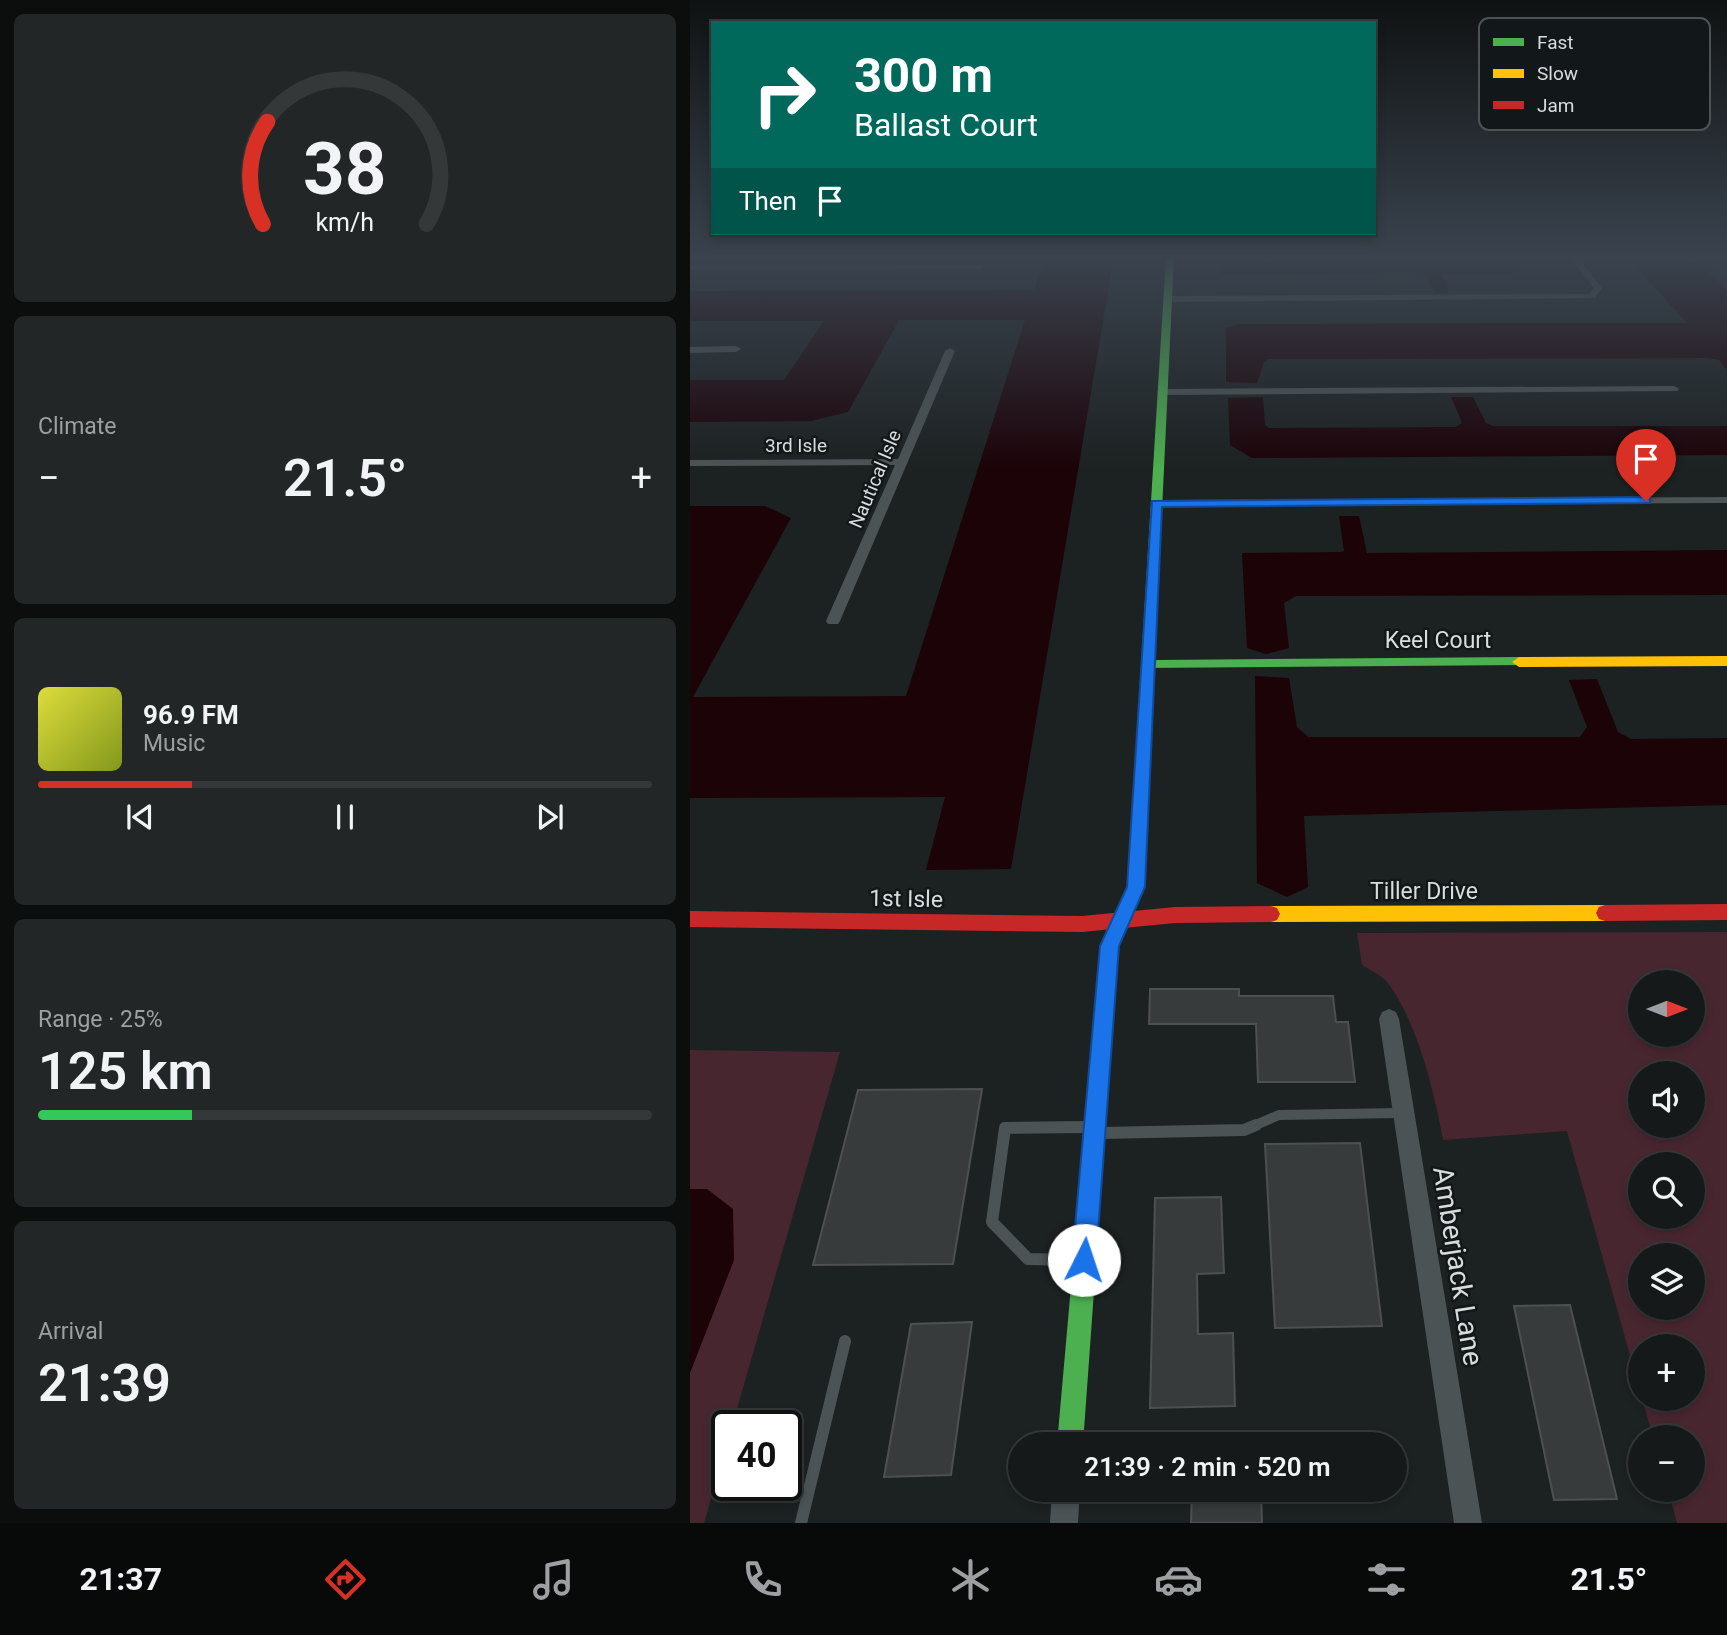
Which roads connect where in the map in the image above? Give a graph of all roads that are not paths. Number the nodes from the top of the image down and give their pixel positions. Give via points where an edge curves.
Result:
1 (1165, 327) edge
2 (736, 349) dead end
3 (690, 350) edge
4 (950, 351) dead end
5 (1674, 389) dead end
6 (1162, 392) junction
7 (690, 463) edge
8 (902, 463) junction
9 (1728, 500) edge
10 (1156, 503) junction
11 (833, 621) dead end
12 (1728, 661) edge
13 (1148, 665) junction
14 (1728, 912) edge
15 (690, 919) edge
16 (1121, 920) junction
17 (1389, 1018) dead end
18 (1404, 1113) junction
19 (1094, 1130) junction
20 (1084, 1260) junction
21 (845, 1341) dead end
22 (1071, 1432) edge
23 (1065, 1502) edge
24 (801, 1523) edge
25 (1064, 1523) edge
26 (1468, 1523) edge

1 - 6 street
2 - 3 street
4 - 8 street, Nautical Isle
5 - 6 street
6 - 10 street
7 - 8 street, 3rd Isle
8 - 11 street, Nautical Isle
9 - 10 street
10 - 13 street
12 - 13 street, Keel Court
13 - 16 street via 1136,887
14 - 16 street, Tiller Drive via 1175,915
15 - 16 street, 1st Isle via 1081,924
16 - 19 street via 1109,946
17 - 18 street, Amberjack Lane
18 - 19 lane via 1279,1115 1244,1129
18 - 26 street, Amberjack Lane
19 - 20 street
19 - 20 lane via 1005,1128 992,1222 1028,1259
20 - 22 street
21 - 24 lane
23 - 25 street

